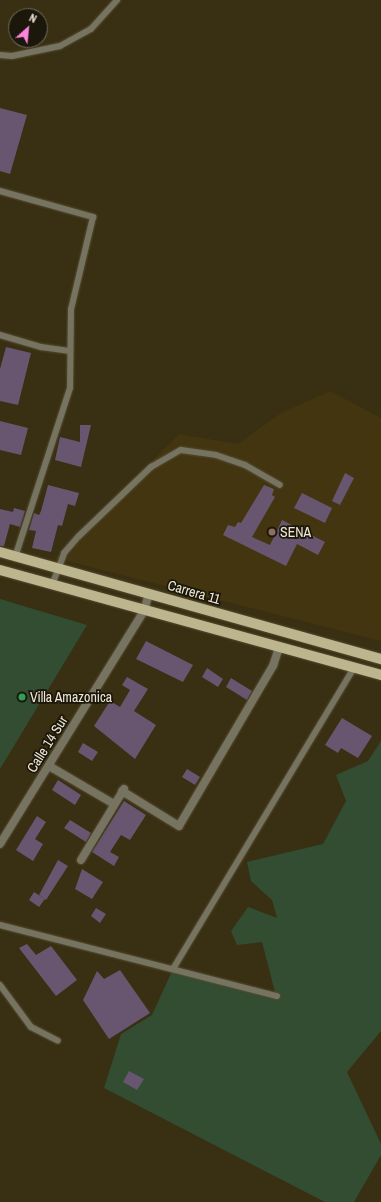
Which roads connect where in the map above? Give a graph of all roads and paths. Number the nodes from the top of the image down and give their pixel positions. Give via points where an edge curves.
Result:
1 (117, 0) edge
2 (0, 55) edge
3 (0, 190) edge
4 (0, 335) edge
5 (69, 351) junction
6 (280, 485) dead end
7 (0, 552) edge
8 (16, 557) junction
9 (56, 568) junction
10 (0, 570) edge
11 (52, 585) junction
12 (148, 594) junction
13 (144, 611) junction
14 (279, 648) junction
15 (381, 659) edge
16 (354, 668) junction
17 (381, 675) edge
18 (49, 766) junction
19 (114, 804) junction
20 (0, 844) edge
21 (81, 860) dead end
22 (0, 925) edge
23 (173, 969) junction
24 (0, 984) edge
25 (277, 996) dead end
26 (58, 1041) dead end

1 - 2 lane via 92,29 60,46 12,56
3 - 5 lane via 93,217 71,309
4 - 5 lane via 41,347
5 - 8 lane via 70,388
6 - 9 lane via 245,465 216,455 181,450 151,467 79,536
7 - 8 main road, Carrera 11
8 - 9 main road, Carrera 11
9 - 11 lane
9 - 12 main road, Carrera 11
10 - 11 main road
11 - 13 main road
12 - 13 street, Calle 14 Sur
12 - 15 main road, Carrera 11
13 - 14 main road
13 - 18 street, Calle 14 Sur
14 - 16 main road
14 - 19 street via 273,666 179,826 123,790
16 - 17 main road
16 - 23 lane
18 - 19 street
18 - 20 street, Calle 14 Sur
19 - 21 street
22 - 23 lane
23 - 25 lane
24 - 26 lane via 31,1027

